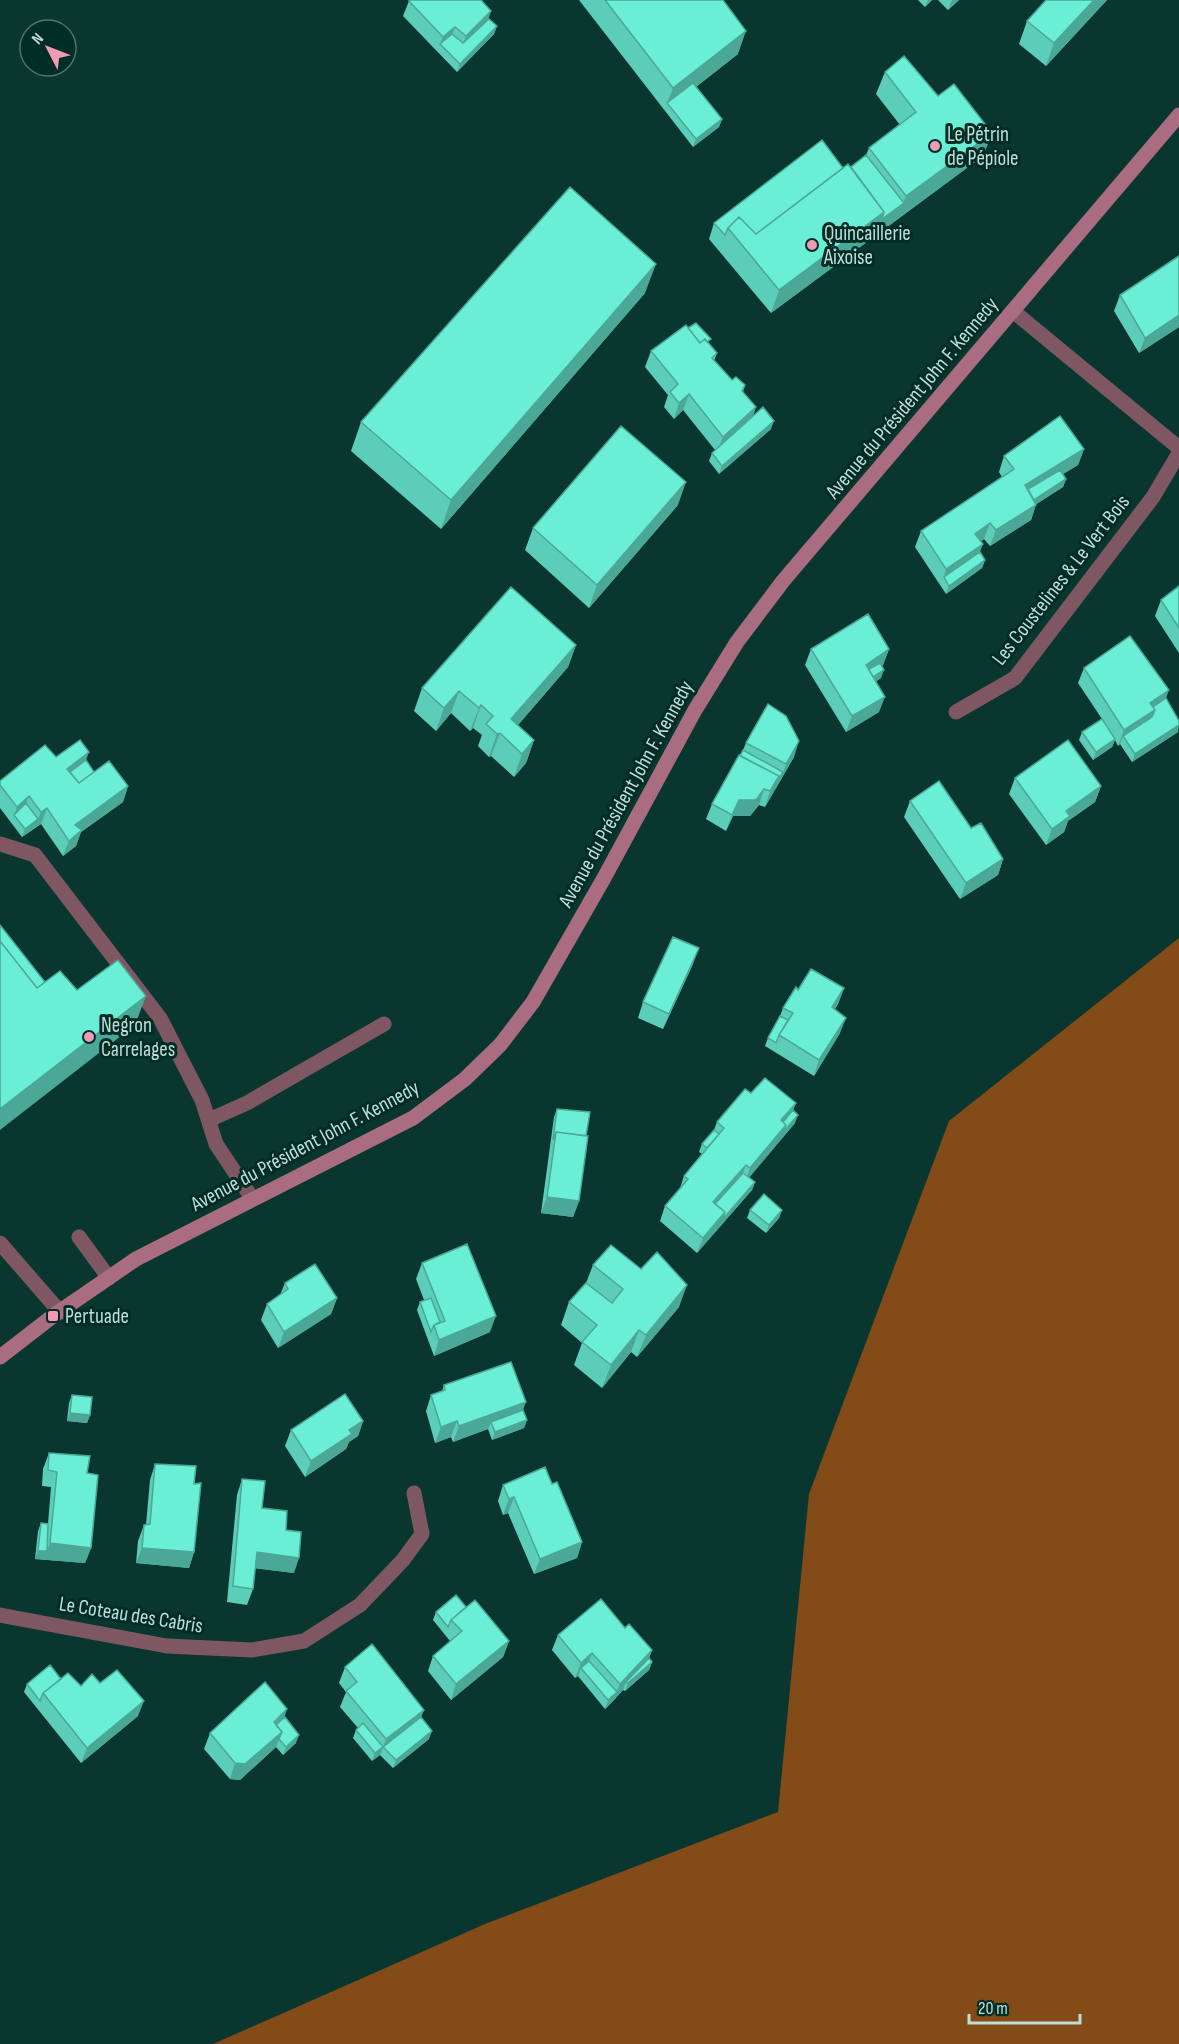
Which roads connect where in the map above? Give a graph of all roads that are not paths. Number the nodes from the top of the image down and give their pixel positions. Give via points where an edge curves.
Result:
1 (1179, 115) edge
2 (1013, 311) junction
3 (1179, 448) edge
4 (1179, 453) edge
5 (956, 712) dead end
6 (0, 844) edge
7 (384, 1024) dead end
8 (209, 1120) junction
9 (252, 1198) junction
10 (79, 1237) dead end
11 (0, 1243) edge
12 (109, 1278) junction
13 (60, 1312) junction
14 (0, 1357) edge
15 (414, 1493) dead end
16 (0, 1615) edge

1 - 2 main road, Avenue du Président John F. Kennedy
2 - 3 lane
2 - 9 main road, Avenue du Président John F. Kennedy via 783,581 737,642 695,710 533,1002 500,1045 465,1079 412,1118
4 - 5 lane, Les Coustelines & Le Vert Bois via 1153,497 1015,678
6 - 8 lane via 34,855 160,1018
7 - 8 lane via 247,1103
8 - 9 lane via 216,1144
9 - 12 main road, Avenue du Président John F. Kennedy via 136,1259
10 - 12 lane
11 - 13 lane
12 - 13 main road, Avenue du Président John F. Kennedy
13 - 14 main road, Avenue du Président John F. Kennedy
15 - 16 lane, Le Coteau des Cabris via 422,1534 403,1560 360,1605 304,1641 252,1650 167,1646

